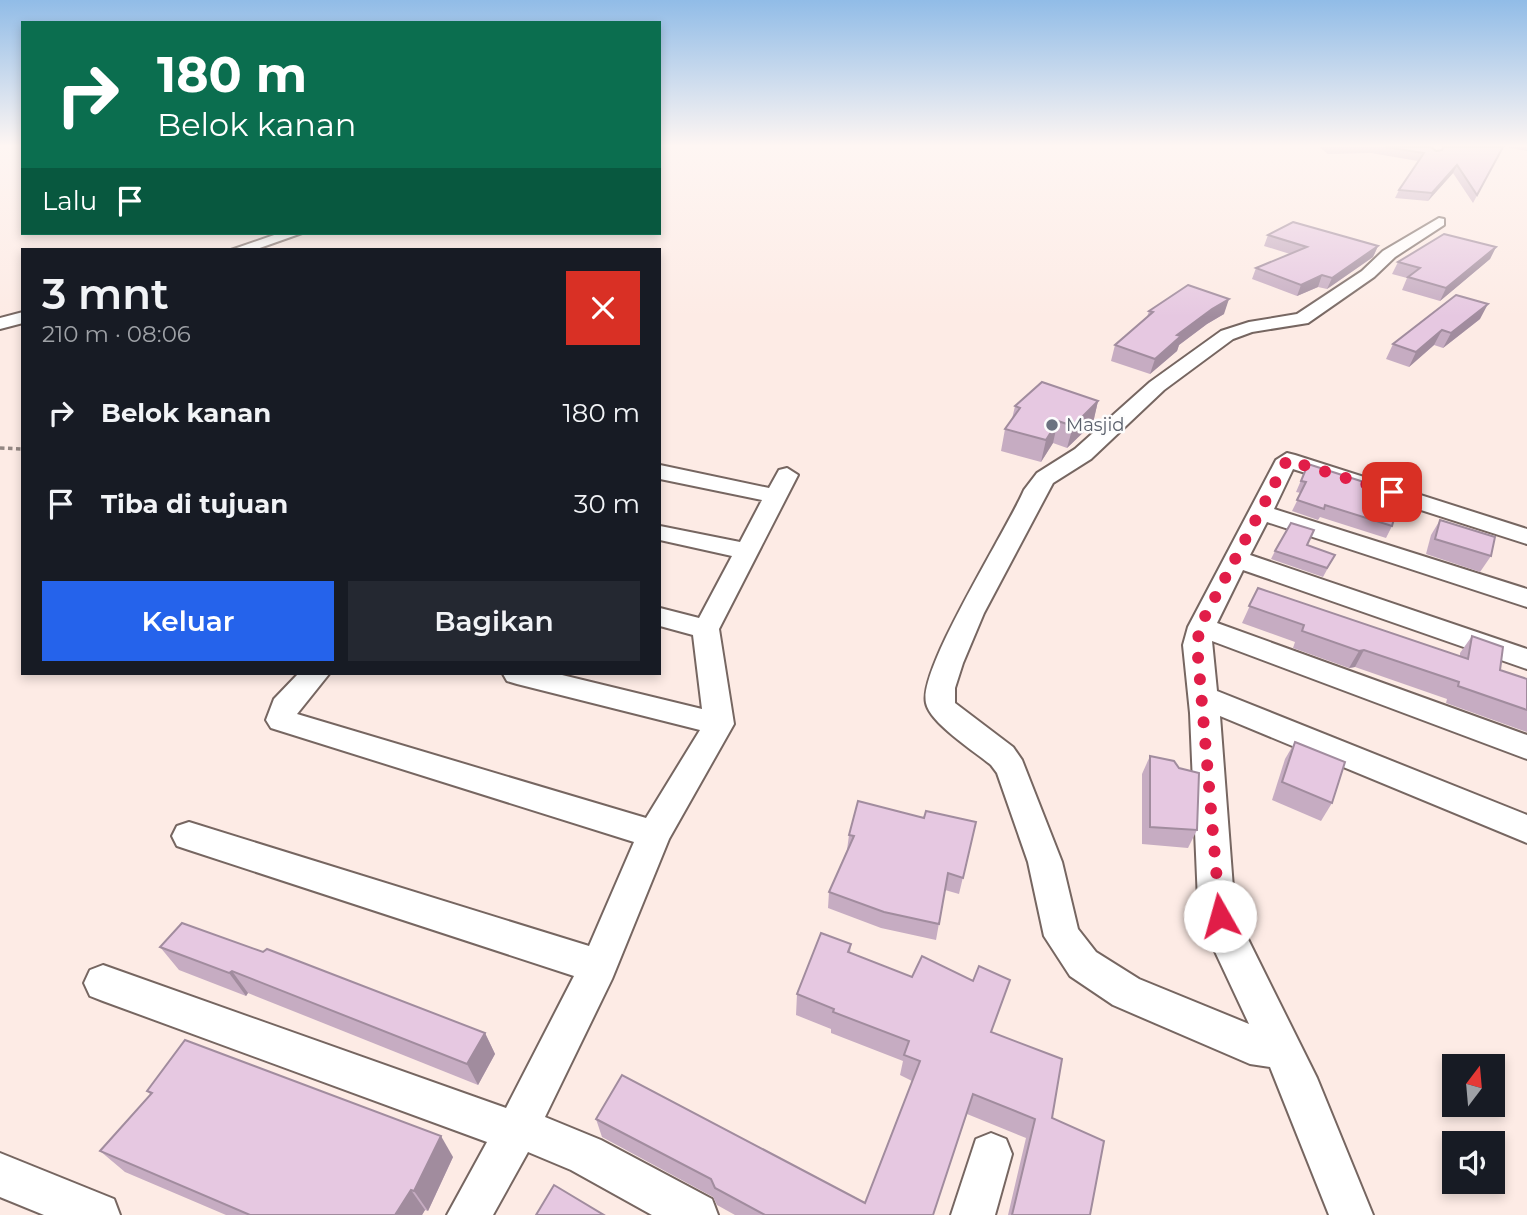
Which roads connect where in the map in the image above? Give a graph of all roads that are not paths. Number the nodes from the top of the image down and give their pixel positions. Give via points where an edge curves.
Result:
1 (1439, 222) dead end
2 (288, 235) edge
3 (246, 248) edge
4 (21, 318) edge
5 (0, 324) edge
6 (661, 472) edge
7 (781, 486) joint
8 (1260, 512) junction
9 (661, 533) edge
10 (1527, 537) edge
11 (747, 551) junction
12 (1236, 558) junction
13 (1527, 598) edge
14 (661, 617) edge
15 (1200, 626) junction
16 (706, 629) junction
17 (1527, 659) edge
18 (314, 675) edge
19 (521, 675) edge
20 (1203, 697) junction
21 (719, 724) junction
22 (1527, 747) edge
23 (1527, 829) edge
24 (654, 834) junction
25 (189, 836) dead end
26 (599, 967) junction
27 (103, 983) dead end
28 (1283, 1049) junction
29 (517, 1130) junction
30 (991, 1154) dead end
31 (0, 1175) edge
32 (98, 1215) edge
33 (469, 1215) edge
34 (696, 1215) edge
35 (973, 1215) edge
36 (1352, 1215) edge

1 - 28 street via 1302,319 1227,335 1157,386 1093,447 1045,478 971,613 941,688 944,710 1002,756 1011,769 1045,862 1062,936 1083,964 1126,992 1250,1044
2 - 3 street
4 - 5 street
6 - 7 street
7 - 11 street
8 - 10 street via 1287,460
8 - 12 street
8 - 13 street
9 - 11 street
11 - 16 street
12 - 15 street
12 - 17 street
14 - 16 street
15 - 20 street via 1197,645
15 - 22 street
16 - 21 street
18 - 24 street via 284,707 281,720
19 - 21 street
20 - 23 street
20 - 28 street via 1216,901 1238,968
21 - 24 street
24 - 26 street
25 - 26 street
26 - 29 street
27 - 29 street
28 - 36 street
29 - 33 street
29 - 34 street via 586,1155
30 - 35 street
31 - 32 street

